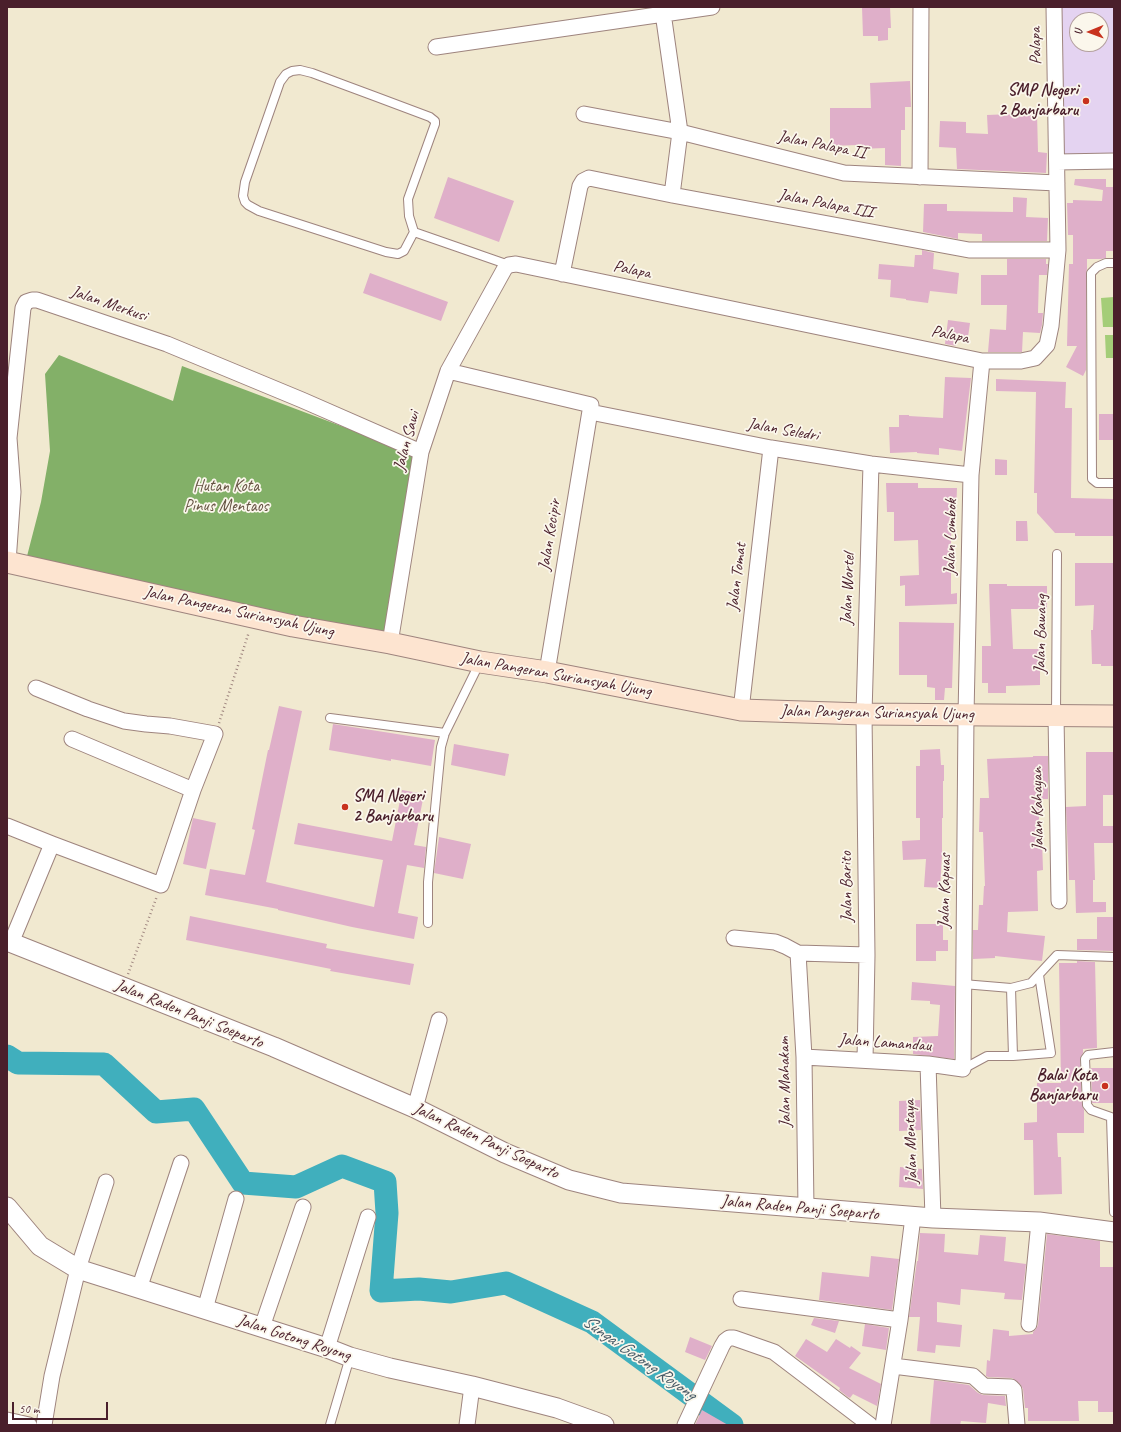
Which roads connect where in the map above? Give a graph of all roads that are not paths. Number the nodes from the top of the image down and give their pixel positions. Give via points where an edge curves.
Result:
1 (709, 7) edge
2 (921, 7) edge
3 (1054, 7) edge
4 (663, 13) junction
5 (436, 47) dead end
6 (584, 114) dead end
7 (680, 132) junction
8 (1114, 161) edge
9 (1057, 162) junction
10 (920, 177) junction
11 (1057, 183) junction
12 (672, 195) junction
13 (414, 232) junction
14 (1058, 250) junction
15 (1114, 263) edge
16 (509, 265) junction
17 (562, 274) junction
18 (982, 361) junction
19 (448, 371) junction
20 (591, 408) junction
21 (771, 448) junction
22 (421, 452) junction
23 (871, 464) junction
24 (9, 465) edge
25 (971, 474) junction
26 (1114, 483) edge
27 (1057, 554) dead end
28 (7, 563) edge
29 (390, 643) junction
30 (480, 662) junction
31 (547, 672) junction
32 (36, 688) dead end
33 (741, 710) junction
34 (864, 714) junction
35 (966, 714) junction
36 (1056, 715) junction
37 (1114, 716) edge
38 (330, 718) dead end
39 (445, 733) junction
40 (72, 739) dead end
41 (193, 790) junction
42 (7, 826) edge
43 (52, 844) junction
44 (1059, 902) dead end
45 (428, 923) dead end
46 (734, 938) dead end
47 (9, 942) edge
48 (798, 953) junction
49 (867, 955) junction
50 (1114, 957) edge
51 (1039, 975) junction
52 (963, 984) junction
53 (1010, 988) junction
54 (439, 1020) dead end
55 (1114, 1052) edge
56 (1013, 1056) junction
57 (804, 1057) junction
58 (865, 1060) junction
59 (928, 1064) junction
60 (963, 1068) junction
61 (416, 1108) junction
62 (181, 1163) dead end
63 (106, 1182) dead end
64 (236, 1199) dead end
65 (7, 1207) edge
66 (304, 1207) dead end
67 (806, 1209) junction
68 (1114, 1212) edge
69 (368, 1217) dead end
70 (913, 1217) junction
71 (933, 1218) junction
72 (1039, 1222) junction
73 (1114, 1232) edge
74 (78, 1269) junction
75 (139, 1288) junction
76 (741, 1299) dead end
77 (205, 1309) junction
78 (900, 1320) junction
79 (1029, 1324) dead end
80 (262, 1328) junction
81 (327, 1348) junction
82 (350, 1357) junction
83 (893, 1366) junction
84 (472, 1386) junction
85 (7, 1420) edge
86 (686, 1422) edge
87 (29, 1425) edge
88 (44, 1425) edge
89 (330, 1425) edge
90 (467, 1425) edge
91 (604, 1425) edge
92 (870, 1425) edge
93 (883, 1425) edge
94 (1017, 1425) edge

1 - 4 street
2 - 10 street
3 - 9 street, Palapa
4 - 5 street
4 - 7 street
6 - 7 street, Jalan Palapa II
7 - 10 street, Jalan Palapa II via 844,173
7 - 12 street
8 - 9 street
9 - 11 street, Palapa
10 - 11 street, Jalan Palapa II
11 - 14 street, Palapa
12 - 14 street, Jalan Palapa III via 970,250
12 - 17 street, Jalan Palapa III via 589,178 583,181
13 - 13 lane via 404,251 398,254 386,252 259,211 245,202 245,182 280,82 286,74 300,70 312,73 430,117 434,121 408,199 409,216
13 - 16 lane
14 - 18 street, Palapa via 1047,345 1035,358 1021,361
15 - 26 lane via 1106,263 1091,273 1092,479 1097,483
16 - 17 street, Palapa via 516,264
16 - 19 street, Jalan Sawi
17 - 18 street, Palapa
18 - 25 street, Jalan Lombok
19 - 20 street, Jalan Seledri
19 - 22 street, Jalan Sawi
20 - 21 street, Jalan Seledri
20 - 31 street, Jalan Kecipir
21 - 23 street, Jalan Seledri
21 - 33 street, Jalan Tomat
22 - 24 street, Jalan Merkusi via 167,344 32,300 26,302 23,308 9,438
22 - 29 street, Jalan Sawi
23 - 25 street, Jalan Seledri
23 - 34 street, Jalan Wortel
24 - 28 street, Jalan Merkusi via 13,492
25 - 35 street, Jalan Lombok
27 - 36 lane, Jalan Bawang
28 - 29 main road, Jalan Pangeran Suriansyah Ujung via 254,618
29 - 30 main road, Jalan Pangeran Suriansyah Ujung
30 - 31 main road, Jalan Pangeran Suriansyah Ujung
30 - 39 lane
31 - 33 main road, Jalan Pangeran Suriansyah Ujung
32 - 41 street via 124,721 215,734
33 - 34 main road, Jalan Pangeran Suriansyah Ujung
34 - 35 main road, Jalan Pangeran Suriansyah Ujung
34 - 49 street, Jalan Barito
35 - 36 main road, Jalan Pangeran Suriansyah Ujung
35 - 52 street, Jalan Kapuas
36 - 37 main road, Jalan Pangeran Suriansyah Ujung
36 - 44 street, Jalan Kahayan
38 - 39 lane
39 - 45 lane via 441,747 431,846
40 - 41 street
41 - 43 street via 161,885
42 - 43 street
43 - 47 street
46 - 48 street via 775,942
47 - 61 street, Jalan Raden Panji Soeparto via 274,1047
48 - 49 street
48 - 57 street, Jalan Mahakam
49 - 58 street, Jalan Barito
50 - 51 lane via 1056,955
51 - 53 lane via 1031,983
51 - 56 lane via 1051,1053
52 - 53 lane
52 - 60 street, Jalan Kapuas
53 - 56 lane
54 - 61 street
55 - 68 lane via 1088,1055 1085,1059 1087,1105 1091,1110 1111,1117
56 - 60 lane via 986,1056
57 - 58 street, Jalan Lamandau
57 - 67 street, Jalan Mahakam
58 - 59 street, Jalan Lamandau
59 - 60 street, Jalan Lamandau
59 - 71 street, Jalan Mentaya
61 - 67 street, Jalan Raden Panji Soeparto via 505,1153 570,1180 621,1193
62 - 75 street
63 - 74 street
64 - 77 street
65 - 74 street, Jalan Gotong Royong via 40,1246
66 - 80 street
67 - 70 street, Jalan Raden Panji Soeparto
69 - 81 street
70 - 71 street, Jalan Raden Panji Soeparto
70 - 78 street
71 - 72 street, Jalan Raden Panji Soeparto
72 - 73 street, Jalan Raden Panji Soeparto
72 - 79 street
74 - 75 street, Jalan Gotong Royong
74 - 88 street via 52,1376
75 - 77 street, Jalan Gotong Royong
76 - 78 street
77 - 80 street, Jalan Gotong Royong
78 - 83 street
80 - 81 street, Jalan Gotong Royong
81 - 82 street, Jalan Gotong Royong
82 - 84 street, Jalan Gotong Royong
82 - 89 lane
83 - 93 street
83 - 94 street via 974,1376 984,1386 1010,1387 1014,1390
84 - 90 street
84 - 91 street, Jalan Gotong Royong via 557,1408
85 - 87 street
86 - 92 street via 725,1341 734,1338 774,1352

